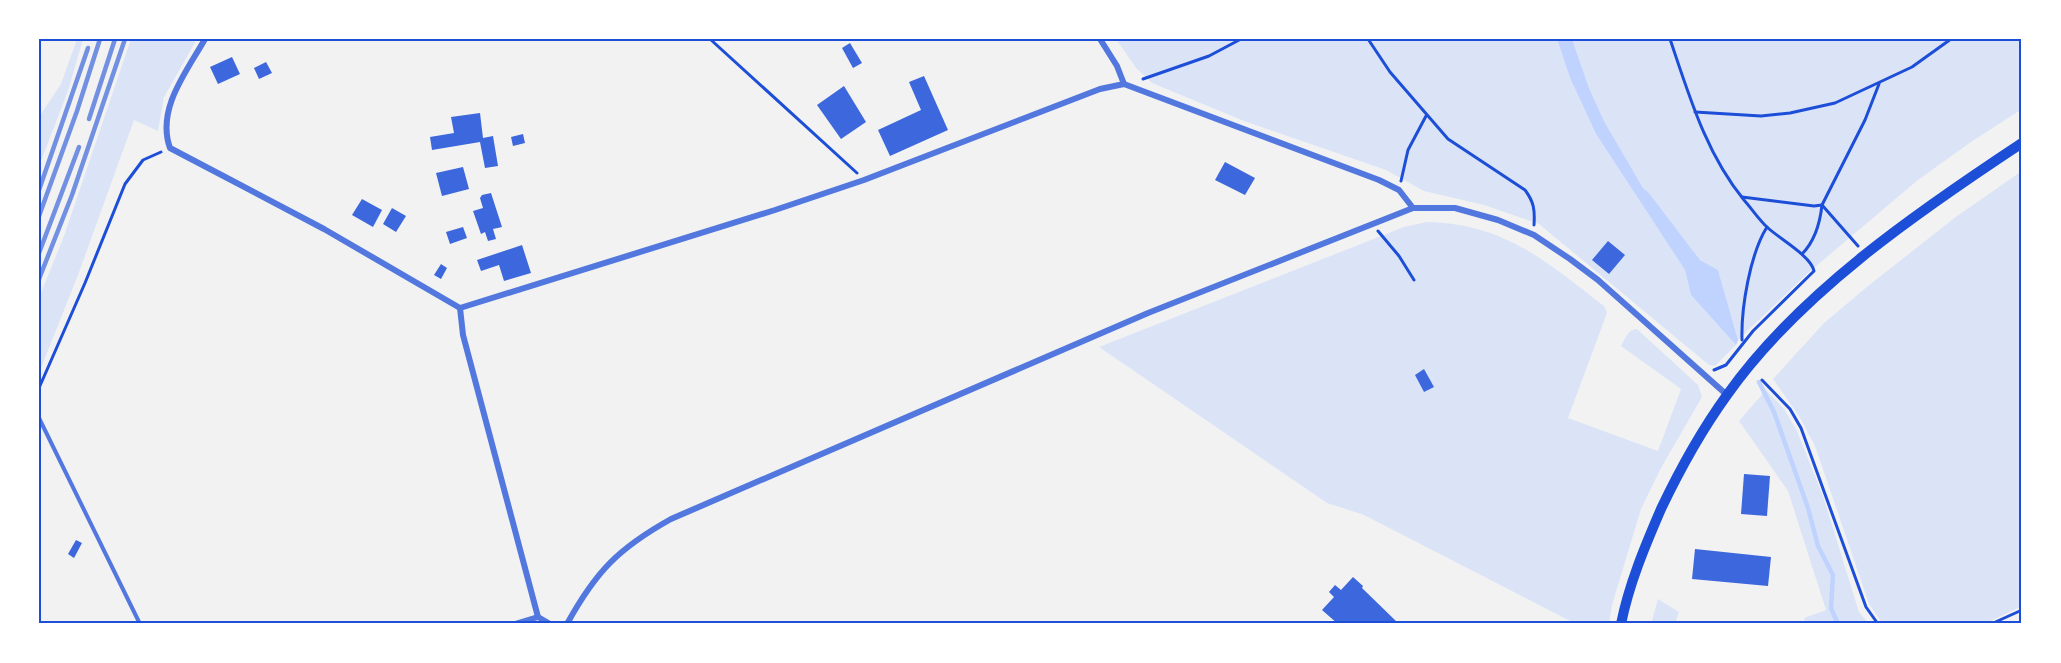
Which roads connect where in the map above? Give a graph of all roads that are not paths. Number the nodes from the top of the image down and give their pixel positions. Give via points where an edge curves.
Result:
1 (205, 39) edge
2 (1100, 39) edge
3 (1124, 84) junction
4 (2022, 143) edge
5 (1413, 208) junction
6 (460, 308) junction
7 (1727, 395) junction
8 (39, 418) edge
9 (538, 617) junction
10 (140, 624) edge
11 (515, 624) edge
12 (550, 624) edge
13 (567, 624) edge
14 (1621, 624) edge

1 - 6 street via 166,117 170,148 324,229
2 - 3 street
3 - 5 street via 1379,180 1399,190
3 - 6 street via 1100,89 864,180
4 - 7 main road via 1919,213 1866,255 1803,309
5 - 7 street via 1455,208 1534,235 1598,280
5 - 13 street via 1148,313 671,519 618,553 581,599
6 - 9 street via 463,335
7 - 14 main road via 1680,468 1645,544
8 - 10 lane
9 - 11 street
9 - 12 street

